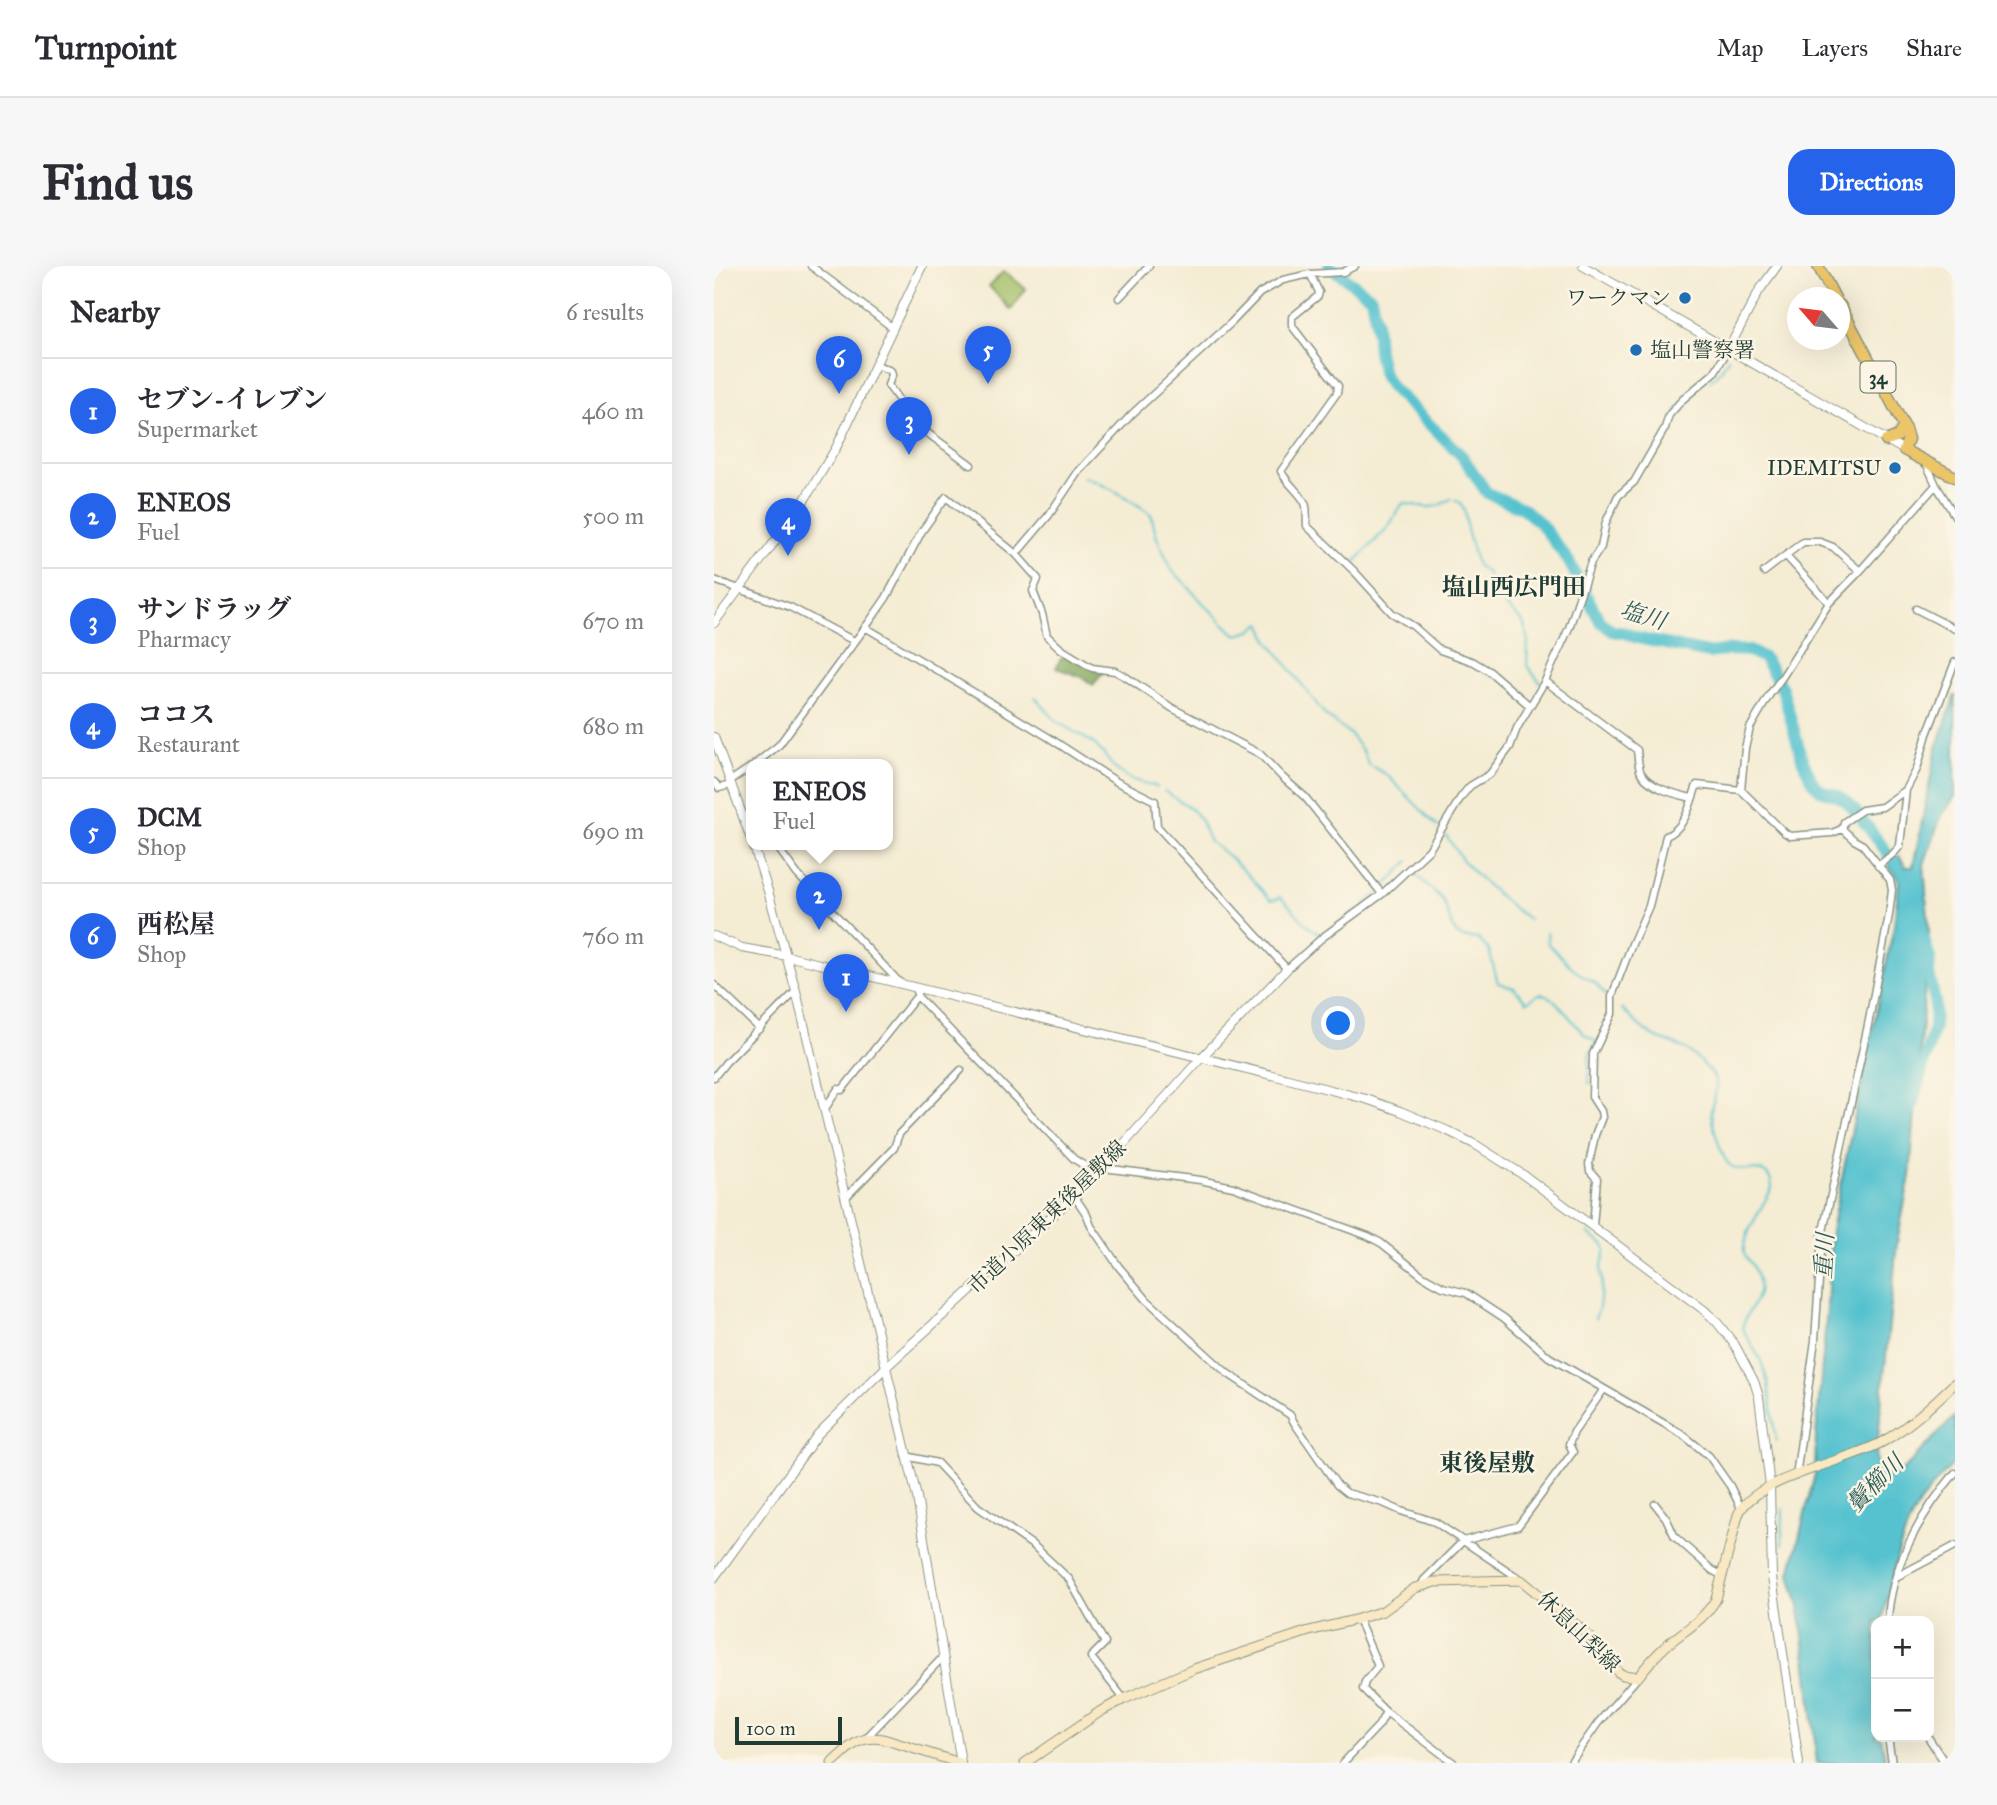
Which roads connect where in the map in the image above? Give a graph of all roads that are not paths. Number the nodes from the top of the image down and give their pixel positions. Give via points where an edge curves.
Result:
1 (811, 266) edge
2 (922, 266) edge
3 (1149, 266) edge
4 (1355, 266) edge
5 (1583, 266) edge
6 (1777, 266) edge
7 (1818, 266) edge
8 (1310, 274) junction
9 (1829, 287) edge
10 (1119, 298) dead end
11 (1850, 325) edge
12 (893, 328) junction
13 (1728, 350) junction
14 (877, 365) junction
15 (1904, 426) junction
16 (1886, 441) junction
17 (1904, 450) junction
18 (1923, 458) junction
19 (971, 465) dead end
20 (1955, 477) edge
21 (1936, 485) junction
22 (1955, 516) edge
23 (1016, 554) junction
24 (1786, 556) junction
25 (1860, 571) junction
26 (1765, 572) dead end
27 (714, 580) edge
28 (740, 589) junction
29 (1829, 603) junction
30 (1916, 609) dead end
31 (714, 623) edge
32 (864, 627) junction
33 (1955, 629) edge
34 (855, 641) junction
35 (1955, 662) edge
36 (1545, 681) junction
37 (1530, 706) junction
38 (714, 737) edge
39 (761, 759) edge
40 (746, 771) edge
41 (730, 783) junction
42 (716, 786) edge
43 (1741, 790) junction
44 (1906, 790) junction
45 (1692, 798) junction
46 (741, 813) junction
47 (746, 818) edge
48 (1843, 825) junction
49 (746, 826) edge
50 (755, 850) edge
51 (779, 850) edge
52 (1878, 866) junction
53 (1380, 892) junction
54 (714, 936) edge
55 (787, 957) junction
56 (1287, 969) junction
57 (714, 985) edge
58 (903, 985) junction
59 (796, 991) junction
60 (917, 993) junction
61 (760, 1029) junction
62 (1201, 1058) junction
63 (961, 1070) dead end
64 (714, 1077) edge
65 (824, 1110) junction
66 (1104, 1166) junction
67 (1095, 1175) junction
68 (1074, 1196) junction
69 (845, 1198) junction
70 (1592, 1226) junction
71 (885, 1368) junction
72 (1953, 1388) edge
73 (1604, 1390) junction
74 (906, 1456) junction
75 (1955, 1473) edge
76 (1798, 1475) junction
77 (1770, 1486) junction
78 (1655, 1504) dead end
79 (1741, 1508) junction
80 (1463, 1541) junction
81 (1955, 1546) edge
82 (1723, 1576) junction
83 (1898, 1576) junction
84 (714, 1578) edge
85 (1521, 1580) junction
86 (1421, 1586) junction
87 (1888, 1616) edge
88 (1357, 1619) junction
89 (942, 1658) junction
90 (1638, 1677) junction
91 (1124, 1699) junction
92 (1386, 1712) junction
93 (866, 1738) junction
94 (1889, 1742) edge
95 (1931, 1742) edge
96 (832, 1763) edge
97 (960, 1763) edge
98 (1025, 1763) edge
99 (1343, 1763) edge
100 (1454, 1763) edge
101 (1570, 1763) edge
102 (1799, 1763) edge
103 (1892, 1763) edge
104 (1945, 1763) edge

1 - 12 street
2 - 12 street
3 - 10 street
4 - 8 street via 1343,272
5 - 13 street
6 - 13 street
7 - 9 main road
8 - 23 street via 1283,280 1260,293 1149,398 1079,472
8 - 37 street via 1318,296 1292,317 1293,326 1338,386 1338,393 1282,471 1304,502 1307,526 1392,613 1440,650 1489,671
11 - 15 main road, 34
12 - 14 street
13 - 16 street
13 - 36 street via 1714,373 1669,415 1634,482 1618,496
14 - 19 street via 891,371 888,385 914,420
14 - 28 street via 813,487
15 - 16 main road via 1898,436
15 - 17 main road, 34 via 1908,439
16 - 17 street
17 - 18 main road
18 - 20 main road
18 - 21 street
21 - 22 street
21 - 25 street
23 - 32 street via 946,497
23 - 53 street via 1038,579 1033,590 1047,636 1054,643 1092,668 1115,671 1172,708 1259,754 1305,797
24 - 25 street via 1803,542 1820,542 1833,547
24 - 26 street
24 - 29 street
25 - 29 street
27 - 28 street
28 - 31 street
28 - 34 street via 790,607
29 - 43 street via 1750,728
30 - 33 street
32 - 34 street
32 - 56 street via 1155,801 1157,826
34 - 39 street via 779,745
35 - 44 street
36 - 37 street
36 - 45 street via 1637,750 1641,772 1650,781
37 - 53 street via 1510,747 1490,774 1461,797 1429,850
38 - 41 street
40 - 41 street
41 - 42 street
41 - 46 street
43 - 45 street via 1697,785
43 - 48 street via 1790,836 1832,833
44 - 48 street via 1882,807 1862,810
44 - 52 street via 1900,846
45 - 70 street via 1686,816 1675,832 1666,836 1648,906 1612,996 1612,1014 1593,1054 1592,1097 1602,1117 1589,1164 1597,1179
46 - 47 street
46 - 49 street
48 - 52 street
50 - 55 street
51 - 58 street
52 - 76 street via 1890,880 1889,915 1822,1236
53 - 56 street
54 - 55 street via 743,948
55 - 58 street
55 - 59 street
56 - 62 street, 市道小原東東後屋敷線
57 - 61 street
58 - 60 street
59 - 61 street
59 - 65 street
60 - 62 street
60 - 65 street
60 - 67 street via 1042,1127
61 - 64 street
62 - 66 street, 市道小原東東後屋敷線
62 - 70 street via 1366,1099 1424,1120 1494,1155
63 - 69 street
65 - 69 street
66 - 67 street, 市道小原東東後屋敷線
66 - 73 street via 1233,1187 1368,1236 1423,1276 1476,1299 1549,1357
67 - 68 street, 市道小原東東後屋敷線
68 - 71 street, 市道小原東東後屋敷線
68 - 80 street via 1119,1267 1147,1300 1227,1374 1290,1415 1347,1493 1435,1522
69 - 71 street
70 - 77 street via 1704,1310 1735,1345 1759,1397
71 - 74 street
71 - 84 street, 市道小原東東後屋敷線 via 818,1434
72 - 76 main road via 1912,1424 1881,1443
73 - 79 street via 1682,1434 1709,1456
73 - 80 street via 1574,1432 1569,1444 1573,1452 1518,1526
74 - 89 street via 917,1497
74 - 91 street via 937,1463 978,1507 1034,1546 1069,1579 1105,1643 1091,1657
75 - 83 street via 1917,1527
76 - 77 main road
77 - 79 main road
77 - 102 street via 1772,1577
78 - 82 street via 1675,1537
79 - 82 main road, 休息山梨線
80 - 85 street
80 - 86 street
81 - 83 street
82 - 90 main road, 休息山梨線 via 1710,1610
83 - 87 street
85 - 86 main road, 休息山梨線
85 - 90 main road, 休息山梨線 via 1586,1633 1618,1672
86 - 88 main road, 休息山梨線 via 1391,1606
88 - 91 main road, 休息山梨線 via 1194,1669
88 - 92 street via 1378,1666 1363,1689
89 - 93 street
89 - 97 street
90 - 101 street
91 - 98 main road, 休息山梨線
92 - 99 street
92 - 100 street
93 - 96 main road
93 - 97 main road
94 - 103 street
95 - 104 street

